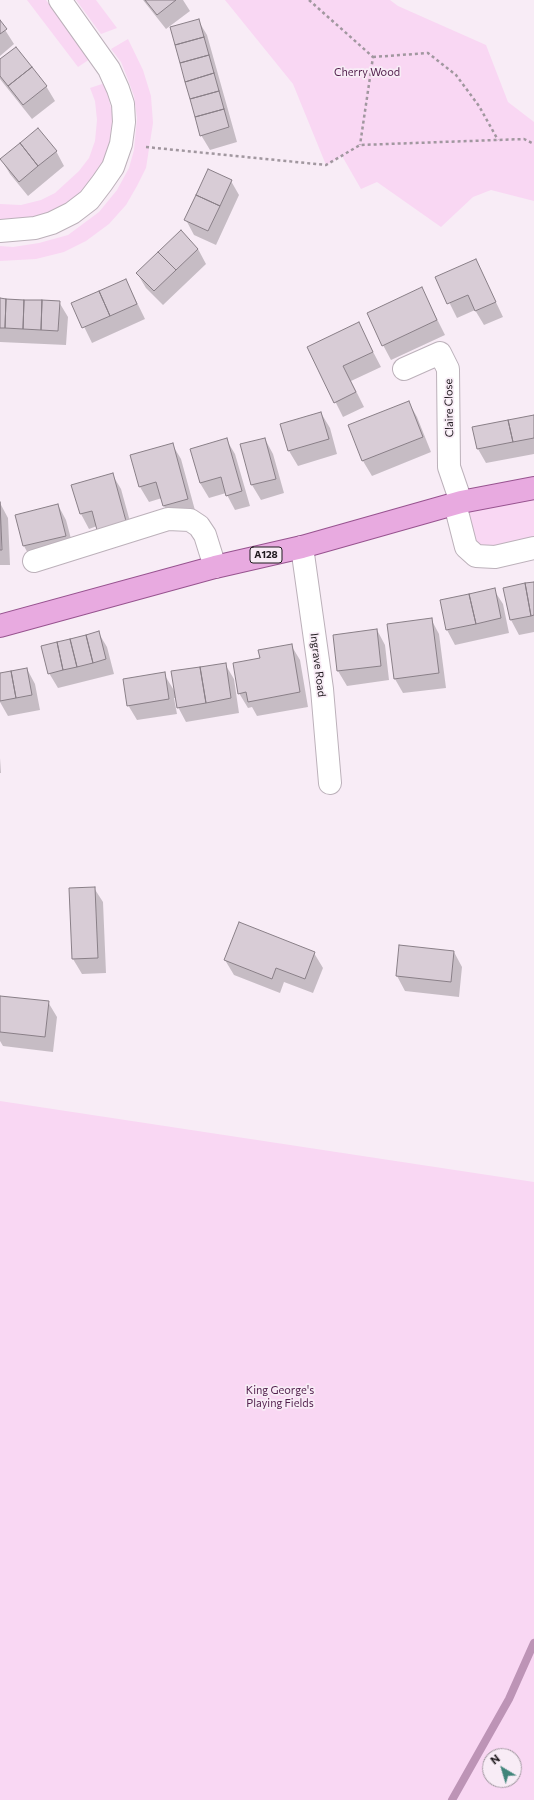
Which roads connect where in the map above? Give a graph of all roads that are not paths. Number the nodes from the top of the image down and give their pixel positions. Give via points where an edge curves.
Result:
1 (60, 0) edge
2 (0, 231) edge
3 (404, 369) dead end
4 (534, 488) edge
5 (458, 503) junction
6 (302, 547) junction
7 (534, 548) edge
8 (34, 561) dead end
9 (215, 567) junction
10 (0, 626) edge
11 (330, 783) dead end

1 - 2 street via 110,69 123,104 121,144 113,167 102,183 88,200 72,213 35,228
3 - 5 street, Claire Close via 440,353 448,369 450,467
4 - 5 main road, A128
5 - 6 main road, A128
5 - 7 street via 466,548 476,556 495,557
6 - 9 main road, A128
6 - 11 street, Ingrave Road via 322,689
8 - 9 street via 168,519 190,520 199,526 205,535
9 - 10 main road, A128

